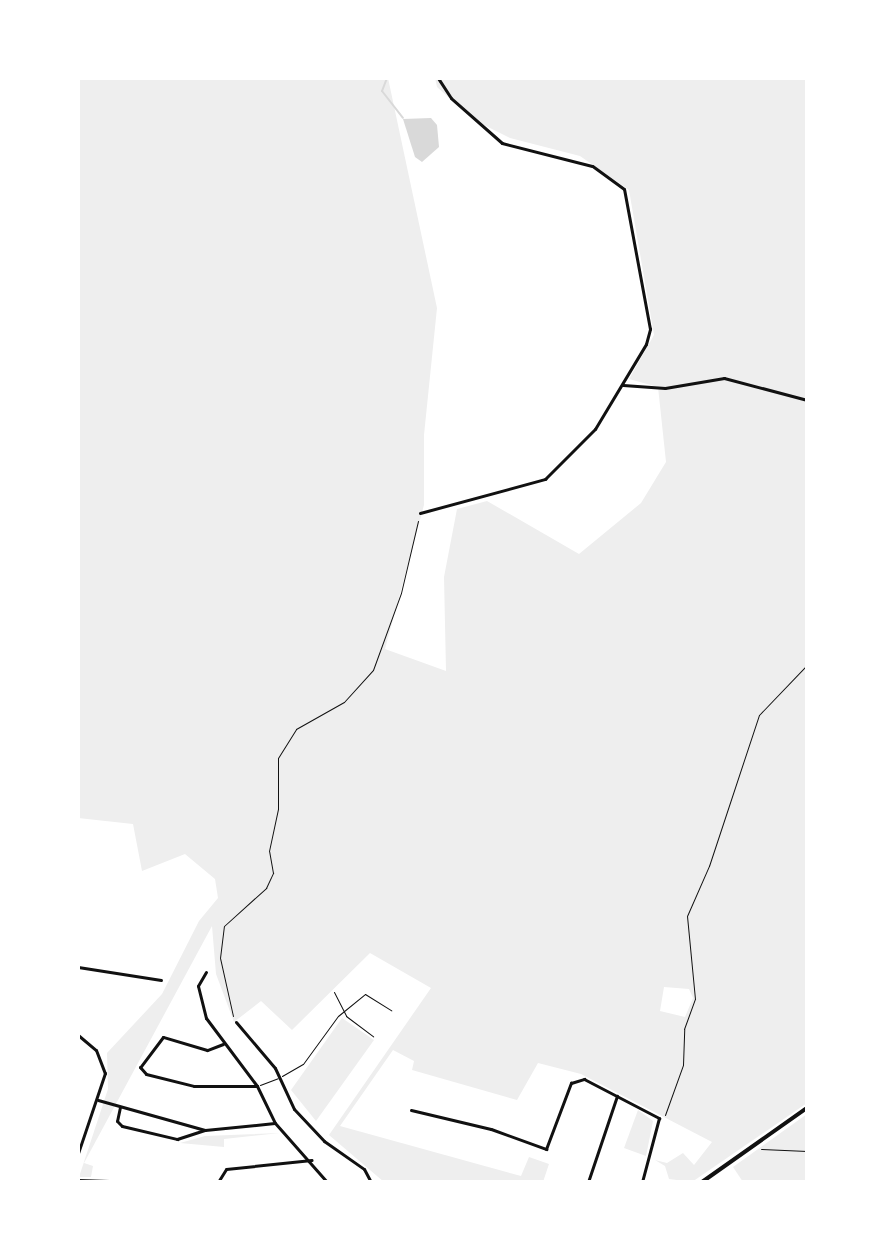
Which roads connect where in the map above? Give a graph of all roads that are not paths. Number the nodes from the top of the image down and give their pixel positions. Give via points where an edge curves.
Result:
1 (438, 78) edge
2 (623, 385) junction
3 (807, 400) edge
4 (420, 513) road end
5 (78, 967) edge
6 (206, 972) dead end
7 (161, 980) dead end
8 (334, 992) dead end
9 (391, 1010) dead end
10 (344, 1012) junction
11 (236, 1022) road end
12 (78, 1035) edge
13 (373, 1036) dead end
14 (224, 1044) junction
15 (280, 1077) junction
16 (257, 1086) junction
17 (617, 1096) junction
18 (98, 1100) junction
19 (120, 1107) junction
20 (807, 1108) edge
21 (411, 1110) dead end
22 (275, 1123) junction
23 (205, 1130) junction
24 (78, 1153) edge
25 (312, 1160) junction
26 (78, 1180) edge
27 (140, 1182) edge
28 (218, 1182) edge
29 (327, 1182) edge
30 (371, 1182) edge
31 (588, 1182) edge
32 (642, 1182) edge
33 (702, 1182) edge

1 - 2 street via 451,98 502,143 592,166 626,192 635,271 650,329
2 - 3 street via 665,388 724,378
2 - 4 street via 595,429 545,479
5 - 7 street
6 - 14 street via 198,986 206,1018
8 - 10 lane
9 - 10 lane via 365,994
10 - 13 lane
10 - 15 lane via 303,1064
11 - 15 street
12 - 18 street via 96,1050 104,1066
14 - 16 street
14 - 16 street via 212,1050 163,1037 140,1067 146,1074 194,1086
15 - 16 lane
15 - 30 street via 294,1109 324,1141 364,1169
16 - 22 street
17 - 21 street via 574,1079 546,1149
17 - 31 street
17 - 32 street via 659,1118
18 - 19 street
18 - 24 street
19 - 23 street
19 - 23 street via 117,1121 122,1126 177,1139
20 - 33 main road
22 - 23 street
22 - 25 street
25 - 28 street via 226,1169
25 - 29 street
26 - 27 street

